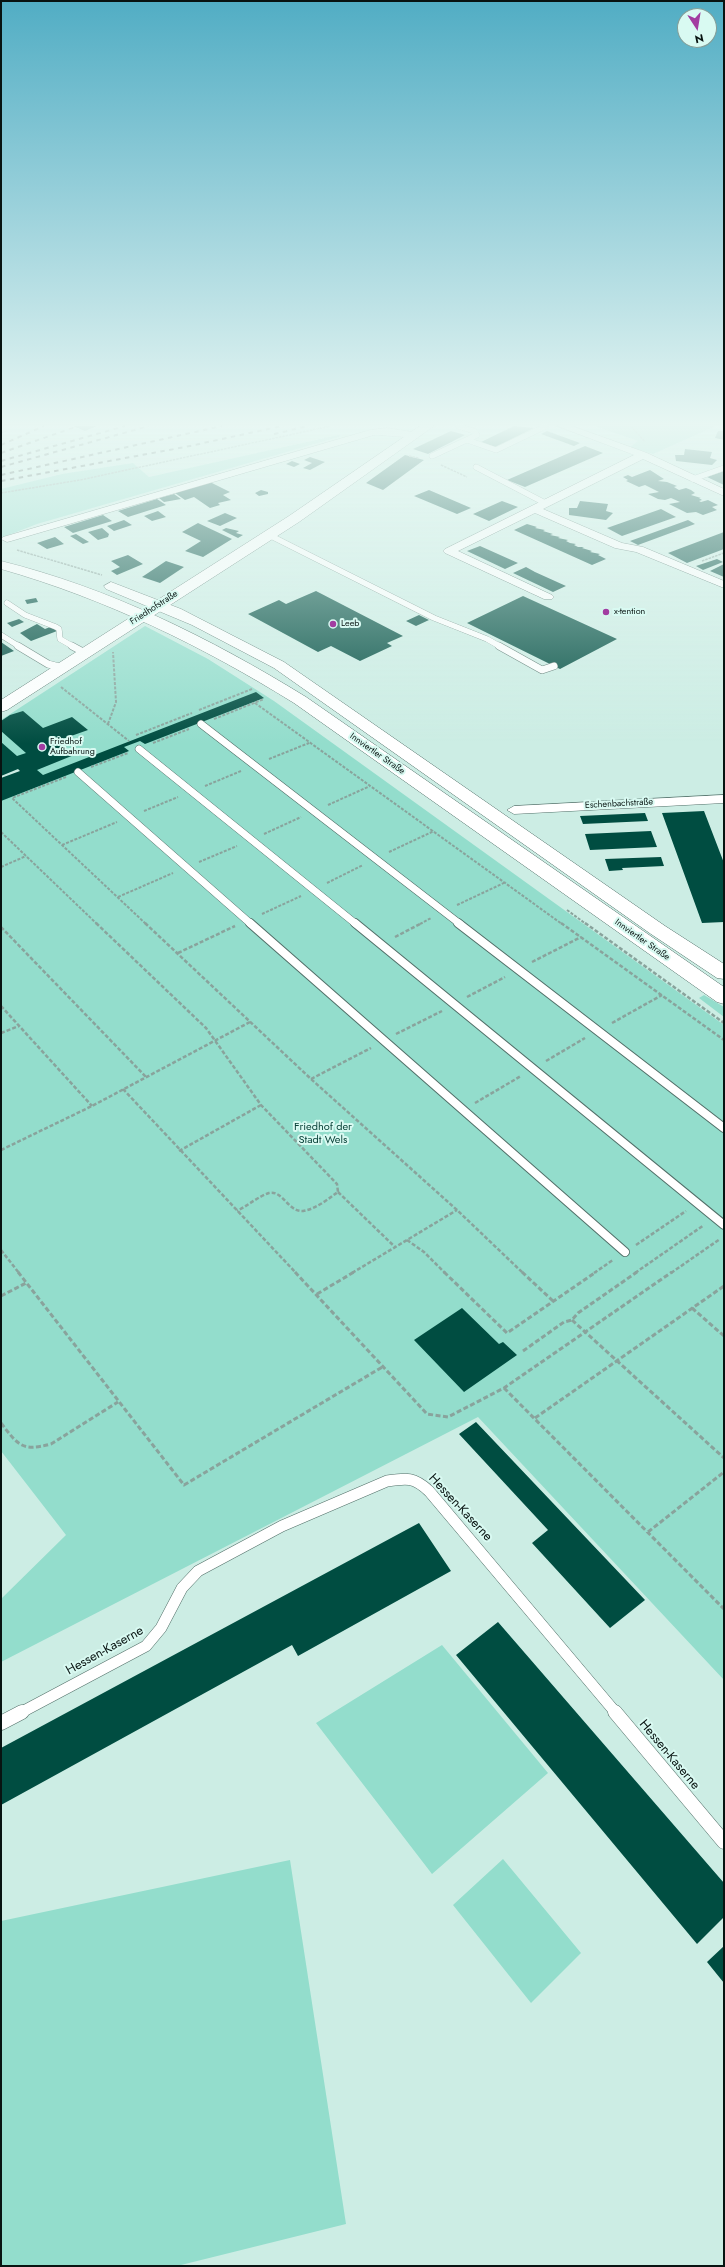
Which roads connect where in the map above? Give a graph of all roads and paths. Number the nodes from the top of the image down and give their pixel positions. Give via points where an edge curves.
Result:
1 (28, 532) edge
2 (274, 532) edge
3 (487, 532) edge
4 (587, 532) edge
5 (269, 535) junction
6 (7, 538) dead end
7 (1, 552) edge
8 (1, 565) edge
9 (724, 585) edge
10 (548, 597) dead end
11 (7, 603) dead end
12 (160, 604) junction
13 (143, 615) junction
14 (1, 635) edge
15 (113, 647) dead end
16 (85, 653) junction
17 (554, 666) dead end
18 (62, 668) junction
19 (48, 677) junction
20 (255, 703) dead end
21 (1, 707) edge
22 (108, 724) junction
23 (201, 724) dead end
24 (129, 742) dead end
25 (139, 749) dead end
26 (78, 772) dead end
27 (12, 798) dead end
28 (724, 799) edge
29 (514, 810) dead end
30 (1, 832) edge
31 (26, 856) junction
32 (1, 867) edge
33 (566, 909) dead end
34 (1, 928) edge
35 (724, 973) edge
36 (662, 995) junction
37 (724, 997) edge
38 (1, 1006) edge
39 (250, 1022) junction
40 (724, 1023) edge
41 (19, 1026) junction
42 (597, 1031) junction
43 (1, 1033) edge
44 (724, 1040) edge
45 (215, 1041) junction
46 (533, 1069) junction
47 (146, 1077) junction
48 (123, 1089) junction
49 (261, 1105) junction
50 (92, 1106) junction
51 (465, 1110) junction
52 (724, 1128) edge
53 (1, 1150) edge
54 (179, 1151) junction
55 (338, 1192) junction
56 (698, 1204) junction
57 (457, 1210) junction
58 (237, 1211) junction
59 (714, 1217) junction
60 (724, 1225) edge
61 (724, 1236) edge
62 (407, 1240) junction
63 (395, 1247) junction
64 (1, 1250) edge
65 (625, 1252) junction
66 (26, 1283) junction
67 (724, 1286) edge
68 (318, 1294) junction
69 (1, 1296) edge
70 (553, 1301) junction
71 (692, 1308) junction
72 (572, 1320) junction
73 (585, 1332) junction
74 (724, 1336) edge
75 (523, 1351) dead end
76 (617, 1361) junction
77 (384, 1366) junction
78 (504, 1388) junction
79 (118, 1402) junction
80 (535, 1418) junction
81 (1, 1423) edge
82 (724, 1458) edge
83 (724, 1472) edge
84 (648, 1532) junction
85 (724, 1609) edge
86 (1, 1723) edge
87 (724, 1842) edge

1 - 6 street
2 - 5 main road, Friedhofstraße
3 - 10 street via 449,551
4 - 9 street via 619,546 639,549
5 - 12 main road, Friedhofstraße
5 - 17 lane via 434,618 487,639 542,670
7 - 12 main road, Innviertler Straße via 97,581
8 - 13 main road, Innviertler Straße via 58,582
11 - 16 lane via 25,615 56,627 59,629 60,639
12 - 13 main road, Friedhofstraße
12 - 35 main road, Innviertler Straße via 279,665 607,895
13 - 16 main road, Friedhofstraße
13 - 37 main road, Innviertler Straße via 222,652 300,700
14 - 18 lane via 48,664
15 - 22 path via 116,702
16 - 18 main road, Friedhofstraße
18 - 19 main road, Friedhofstraße
19 - 21 main road, Friedhofstraße
19 - 22 path
20 - 36 path
22 - 24 path
23 - 42 lane
25 - 46 lane
26 - 51 lane
27 - 39 path
28 - 29 street, Eschenbachstraße
30 - 31 path
31 - 32 path
31 - 45 path via 206,1028
33 - 40 path
34 - 47 path
36 - 42 path
36 - 44 path
38 - 41 path
39 - 45 path
39 - 57 path
41 - 43 path
41 - 50 path
42 - 46 path
42 - 52 lane
45 - 47 path
45 - 49 path via 232,1067 250,1086
46 - 51 path
46 - 56 lane
47 - 48 path
48 - 50 path
48 - 54 path
49 - 54 path
49 - 55 path via 337,1184
50 - 53 path
51 - 65 lane
54 - 58 path
55 - 58 path via 308,1210 298,1211 274,1193 269,1193
55 - 63 path
56 - 59 lane
56 - 65 path
57 - 62 path
57 - 70 path
58 - 68 path
59 - 60 lane
59 - 72 path via 578,1313
61 - 73 path
62 - 63 path
62 - 70 path via 424,1252 507,1333
63 - 68 path
64 - 66 path
65 - 70 path
66 - 69 path
66 - 79 path
67 - 71 path
68 - 77 path
71 - 74 path
71 - 76 path
72 - 73 path
72 - 75 path via 564,1322
73 - 76 path
73 - 78 path
76 - 80 path
76 - 82 path
77 - 78 path via 427,1414 448,1417
77 - 79 path via 184,1485
78 - 80 path
79 - 81 path via 51,1444 40,1448 29,1449 19,1446
80 - 84 path
83 - 84 path
84 - 85 path
86 - 87 lane, Hessen-Kaserne via 146,1646 162,1627 181,1587 198,1571 289,1523 373,1485 405,1478 419,1482 429,1491

